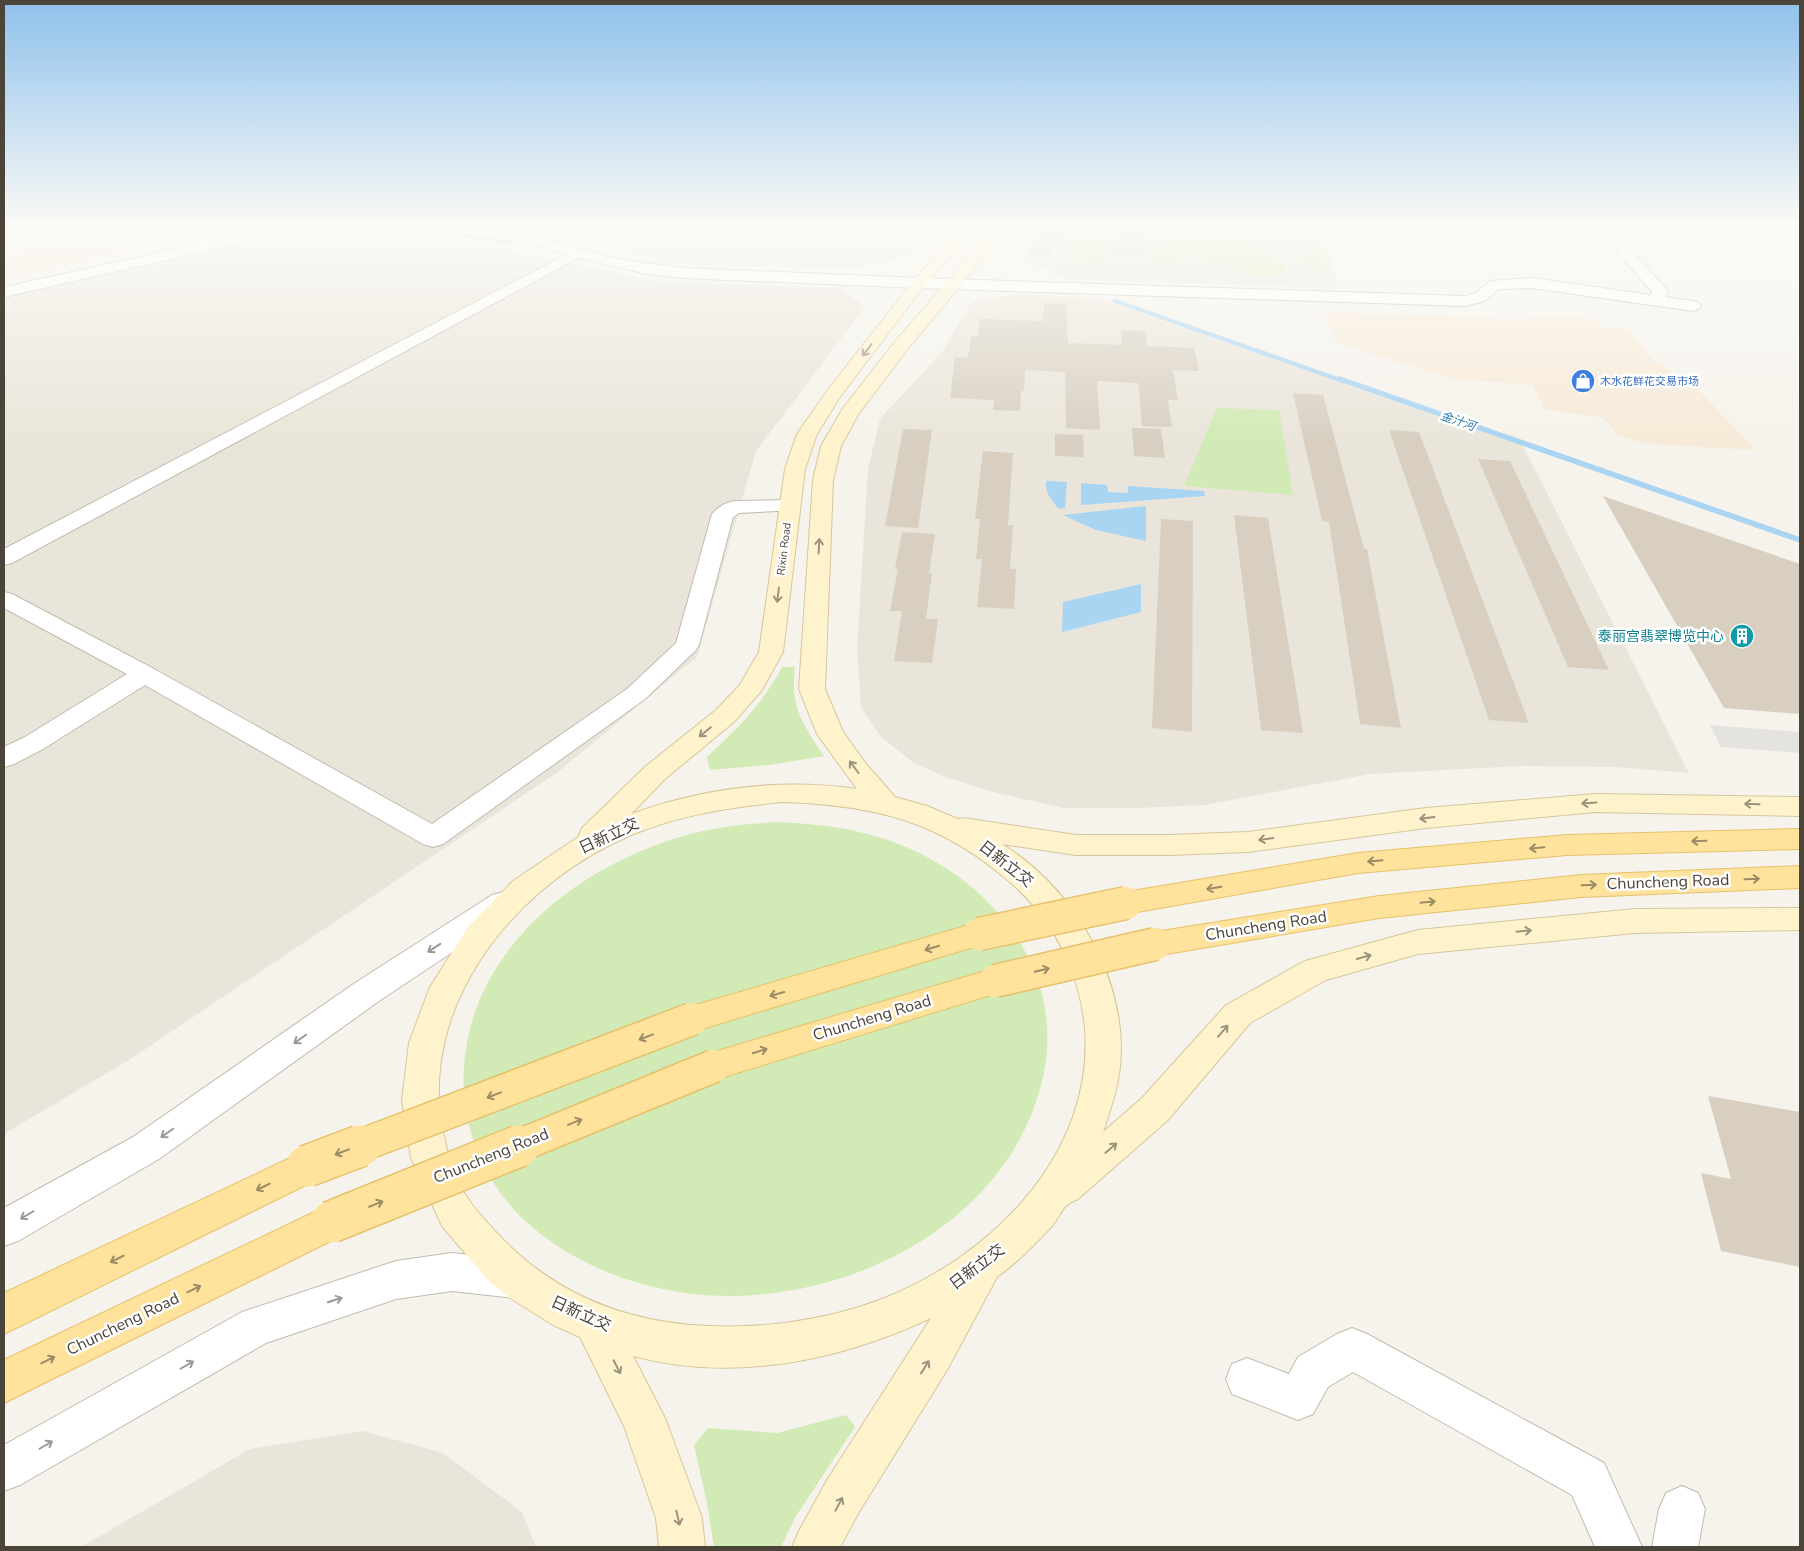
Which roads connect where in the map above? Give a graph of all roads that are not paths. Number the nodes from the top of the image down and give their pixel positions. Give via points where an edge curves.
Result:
1 (494, 297) edge
2 (909, 297) edge
3 (941, 297) edge
4 (1355, 297) edge
5 (1480, 297) edge
6 (1630, 297) edge
7 (1658, 297) edge
8 (1657, 301) junction
9 (1694, 306) dead end
10 (790, 506) junction
11 (4, 558) edge
12 (4, 599) edge
13 (145, 674) junction
14 (4, 758) edge
15 (885, 804) junction
16 (1800, 806) edge
17 (949, 826) junction
18 (1800, 839) edge
19 (577, 850) junction
20 (1800, 877) edge
21 (519, 892) junction
22 (1800, 919) edge
23 (1047, 1203) junction
24 (4, 1228) edge
25 (983, 1266) junction
26 (515, 1279) junction
27 (4, 1314) edge
28 (596, 1324) junction
29 (1247, 1379) dead end
30 (4, 1382) edge
31 (4, 1470) edge
32 (682, 1547) edge
33 (815, 1547) edge
34 (1619, 1547) edge

1 - 11 street
2 -> 10 main road, Rixin Road via 807,434 795,469
15 -> 3 main road via 830,734 812,689 823,480 832,446 850,412
4 - 5 street via 1464,301
6 - 8 street
7 - 8 street
8 - 9 street
10 - 13 street via 734,507 723,514 687,645 636,694 433,837
10 -> 19 main road, Rixin Road via 771,652 749,690 725,716 656,772
12 - 13 street
13 - 14 street
15 - 17 main road, 日新立交
15 - 19 main road, 日新立交 via 808,793 712,800 642,819
16 -> 17 main road via 1595,802 1426,818 1248,842 1169,845 1076,845
17 - 23 main road, 日新立交 via 1006,860 1052,905 1086,960 1096,992 1102,1025 1103,1060 1098,1095 1087,1132 1070,1168
18 -> 27 main road, bridge via 1567,845 1358,863 1126,903 979,934 692,1020 306,1166
19 - 21 main road, 日新立交
30 -> 20 main road, Chuncheng Road, bridge via 331,1222 714,1066 995,981 1155,944 1379,907 1581,886
21 -> 24 street via 367,992 146,1148
21 - 26 main road, 日新立交 via 470,945 451,975 436,1008 420,1076 420,1113 426,1148 438,1184 458,1218 484,1250
23 -> 22 main road via 1155,1110 1238,1014 1316,970 1418,942 1635,921
23 - 25 main road, 日新立交
25 - 28 main road, 日新立交 via 942,1293 897,1315 848,1332 797,1343 745,1348 692,1346 643,1338
33 -> 25 main road
26 - 28 main road, 日新立交 via 553,1304
31 -> 26 street via 256,1326 396,1280 452,1272
28 -> 32 main road via 643,1418 679,1518
29 - 34 street via 1298,1399 1313,1372 1352,1349 1588,1479

